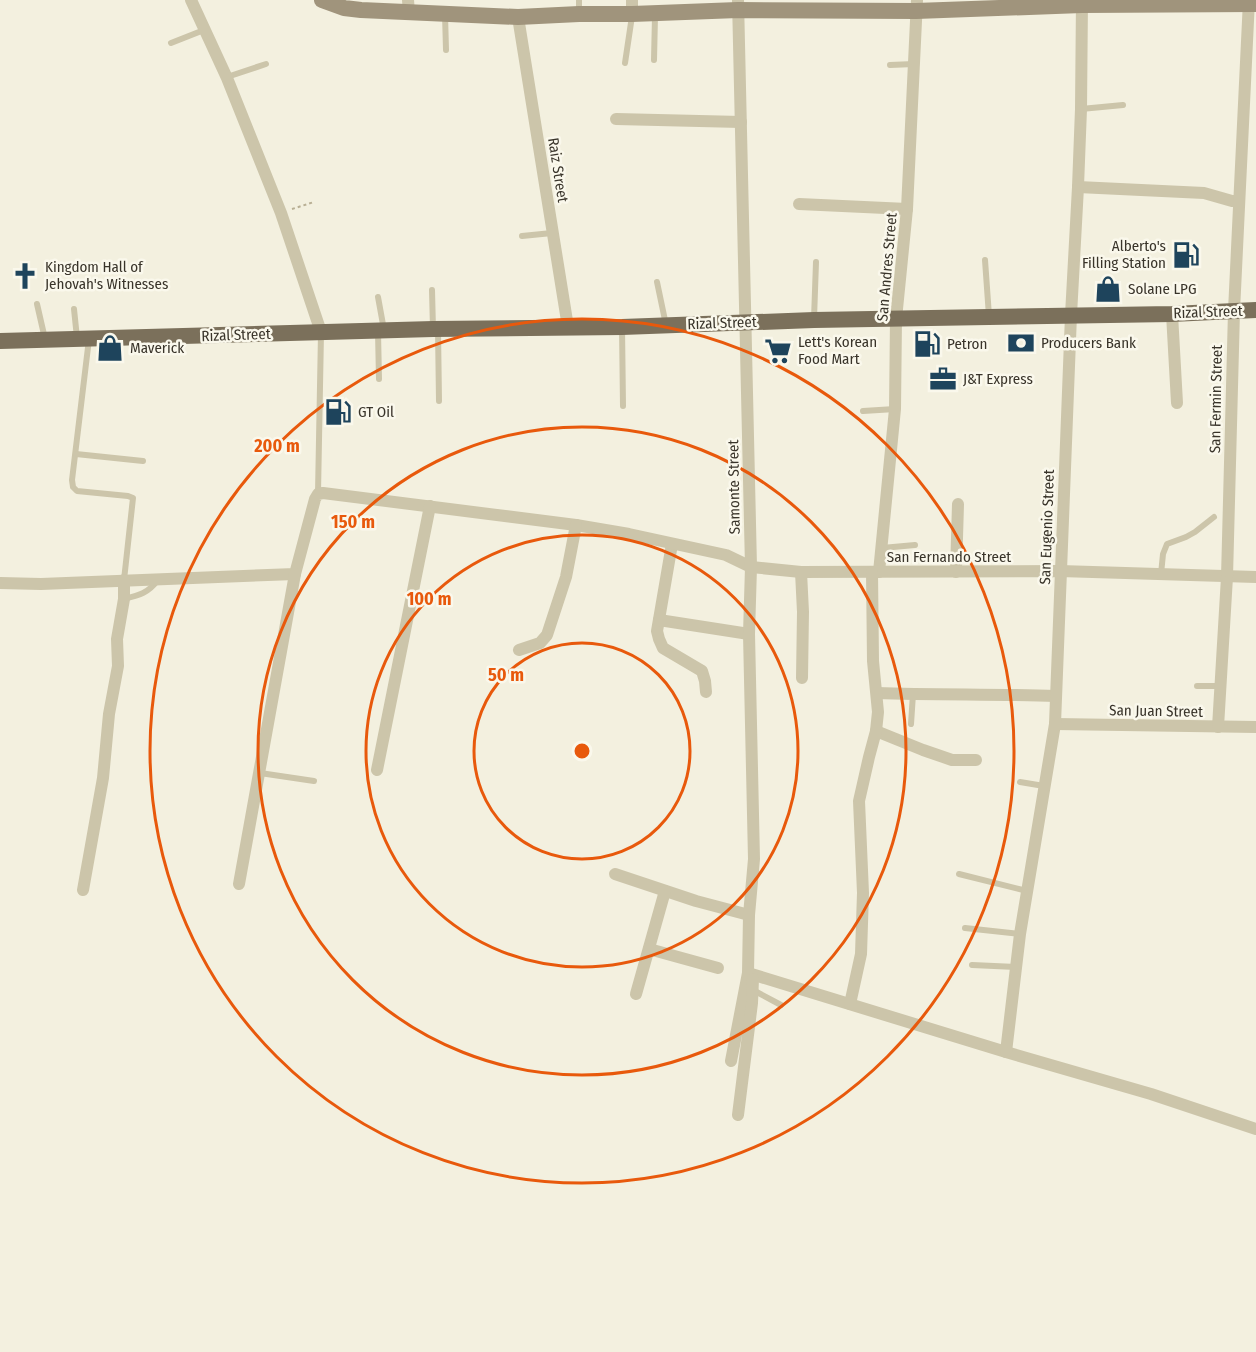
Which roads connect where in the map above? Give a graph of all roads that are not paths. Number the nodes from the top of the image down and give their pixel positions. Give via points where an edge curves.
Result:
1 (191, 0) edge
2 (322, 0) edge
3 (1082, 2) edge
4 (1252, 3) edge
5 (345, 4) edge
6 (738, 5) edge
7 (917, 5) edge
8 (408, 6) edge
9 (579, 7) edge
10 (632, 7) edge
11 (655, 13) junction
12 (445, 14) junction
13 (518, 17) junction
14 (204, 30) junction
15 (171, 43) dead end
16 (446, 50) dead end
17 (654, 60) dead end
18 (625, 63) dead end
19 (266, 64) dead end
20 (914, 64) junction
21 (890, 66) dead end
22 (226, 78) junction
23 (1123, 105) dead end
24 (1081, 109) junction
25 (615, 119) dead end
26 (741, 122) junction
27 (1078, 187) junction
28 (1239, 201) junction
29 (799, 204) dead end
30 (907, 210) junction
31 (552, 233) junction
32 (522, 236) dead end
33 (985, 260) dead end
34 (816, 262) dead end
35 (657, 282) dead end
36 (432, 290) dead end
37 (378, 297) dead end
38 (37, 304) dead end
39 (75, 309) dead end
40 (1256, 310) edge
41 (1234, 311) junction
42 (1172, 314) junction
43 (1071, 315) junction
44 (989, 317) junction
45 (896, 319) junction
46 (814, 320) junction
47 (746, 323) junction
48 (666, 325) junction
49 (568, 327) junction
50 (621, 327) junction
51 (435, 330) junction
52 (381, 331) junction
53 (321, 332) junction
54 (83, 339) junction
55 (45, 340) junction
56 (0, 341) edge
57 (379, 379) dead end
58 (439, 401) dead end
59 (1177, 403) dead end
60 (623, 406) dead end
61 (895, 409) junction
62 (863, 411) dead end
63 (76, 454) junction
64 (143, 461) dead end
65 (318, 494) junction
66 (958, 504) dead end
67 (430, 506) junction
68 (1214, 517) dead end
69 (576, 525) junction
70 (672, 544) junction
71 (915, 545) dead end
72 (881, 548) junction
73 (751, 567) junction
74 (1060, 571) junction
75 (876, 572) junction
76 (956, 572) junction
77 (801, 573) junction
78 (295, 574) junction
79 (1160, 575) junction
80 (1227, 577) junction
81 (1256, 577) edge
82 (159, 579) junction
83 (124, 580) junction
84 (0, 583) edge
85 (123, 599) junction
86 (659, 620) junction
87 (749, 634) junction
88 (519, 650) dead end
89 (802, 678) dead end
90 (1197, 686) dead end
91 (1221, 686) junction
92 (706, 692) dead end
93 (877, 693) junction
94 (913, 694) junction
95 (1056, 696) junction
96 (911, 724) dead end
97 (1055, 724) junction
98 (1218, 727) junction
99 (1256, 727) edge
100 (876, 731) junction
101 (976, 760) dead end
102 (376, 770) dead end
103 (259, 773) junction
104 (314, 781) dead end
105 (1020, 782) dead end
106 (1044, 786) junction
107 (615, 874) dead end
108 (959, 874) dead end
109 (239, 884) dead end
110 (83, 890) dead end
111 (665, 891) junction
112 (1027, 891) junction
113 (749, 915) junction
114 (965, 927) dead end
115 (1020, 934) junction
116 (649, 949) junction
117 (972, 965) dead end
118 (1016, 967) junction
119 (718, 968) dead end
120 (750, 974) junction
121 (753, 989) junction
122 (636, 994) dead end
123 (781, 1005) dead end
124 (850, 1005) junction
125 (1006, 1052) junction
126 (731, 1061) dead end
127 (738, 1115) dead end
128 (1256, 1129) edge

1 - 14 street
2 - 5 main road
3 - 4 main road
3 - 7 main road
3 - 24 street, San Eugenio Street
4 - 28 street, San Fermin Street
5 - 8 main road via 361,10
6 - 7 main road
6 - 11 main road
6 - 26 street, Samonte Street
7 - 20 street, San Andres Street
8 - 12 main road
9 - 10 main road
9 - 13 main road
10 - 11 main road
10 - 18 lane
11 - 17 lane
12 - 13 main road
12 - 16 lane
13 - 31 street, Raiz Street
14 - 15 lane
14 - 22 street
19 - 22 lane
20 - 21 lane
20 - 30 street, San Andres Street
22 - 53 street via 281,213
23 - 24 lane
24 - 27 street, San Eugenio Street
25 - 26 street
26 - 47 street, Samonte Street
27 - 28 street via 1204,193
27 - 43 street, San Eugenio Street
28 - 41 street, San Fermin Street
29 - 30 street
30 - 45 street, San Andres Street
31 - 32 lane
31 - 49 street, Raiz Street
33 - 44 lane
34 - 46 lane
35 - 48 lane
36 - 51 lane
37 - 52 lane
38 - 55 lane
39 - 54 lane
40 - 41 main road, Rizal Street
41 - 42 main road, Rizal Street
41 - 80 street, San Fermin Street
42 - 43 main road, Rizal Street
42 - 59 street
43 - 44 main road, Rizal Street
43 - 74 street, San Eugenio Street
44 - 45 main road, Rizal Street
45 - 46 main road, Rizal Street
45 - 61 street, San Andres Street
46 - 47 main road, Rizal Street
47 - 48 main road, Rizal Street
47 - 73 street, Samonte Street
48 - 50 main road, Rizal Street
49 - 50 main road, Rizal Street
49 - 51 main road, Rizal Street
50 - 60 lane
51 - 52 main road, Rizal Street
51 - 58 lane
52 - 53 main road, Rizal Street
52 - 57 lane
53 - 54 main road, Rizal Street
53 - 65 lane
54 - 55 main road, Rizal Street
54 - 63 lane
55 - 56 main road, Rizal Street
61 - 62 lane
61 - 72 street, San Andres Street
63 - 64 lane
63 - 83 lane via 72,480 77,491 133,498
65 - 67 street, San Fernando Street
65 - 78 street
66 - 76 street
67 - 69 street, San Fernando Street
67 - 102 street
68 - 79 lane via 1196,532 1167,544
69 - 70 street, San Fernando Street
69 - 88 street via 566,577 547,635 540,643
70 - 73 street, San Fernando Street via 726,555
70 - 86 street
71 - 72 lane
72 - 75 street, San Andres Street
73 - 77 street, San Fernando Street
73 - 87 street, Samonte Street
74 - 76 street, San Fernando Street
74 - 79 street, San Fernando Street
74 - 95 street, San Eugenio Street
75 - 76 street, San Fernando Street
75 - 77 street, San Fernando Street
75 - 93 street, San Andres Street via 873,661
77 - 89 street
78 - 82 street
78 - 103 street
79 - 80 street, San Fernando Street
80 - 81 street, San Fernando Street
80 - 91 street, San Fermin Street
82 - 83 street
82 - 85 lane via 152,589
83 - 84 street
83 - 85 street
85 - 110 street via 103,778
86 - 87 street
86 - 92 street via 657,631 663,648 702,671
87 - 113 street, Samonte Street via 754,859
90 - 91 lane
91 - 98 street, San Fermin Street
93 - 94 street
93 - 100 street, San Andres Street
94 - 95 street
94 - 96 lane
95 - 97 street, San Eugenio Street
97 - 98 street, San Juan Street
97 - 106 street, San Eugenio Street
98 - 99 street, San Juan Street
100 - 101 street via 952,760
100 - 124 street, San Andres Street via 860,801 861,954
103 - 104 lane
103 - 109 street
105 - 106 lane
106 - 112 street, San Eugenio Street
107 - 111 street
108 - 112 lane
111 - 113 street
111 - 116 street
112 - 115 street, San Eugenio Street
113 - 120 street, Samonte Street
114 - 115 lane
115 - 118 street, San Eugenio Street
116 - 119 street
116 - 122 street
117 - 118 lane
118 - 125 street, San Eugenio Street
120 - 121 street
120 - 124 street
120 - 126 street
121 - 123 lane
121 - 127 street
124 - 125 street
125 - 128 street

